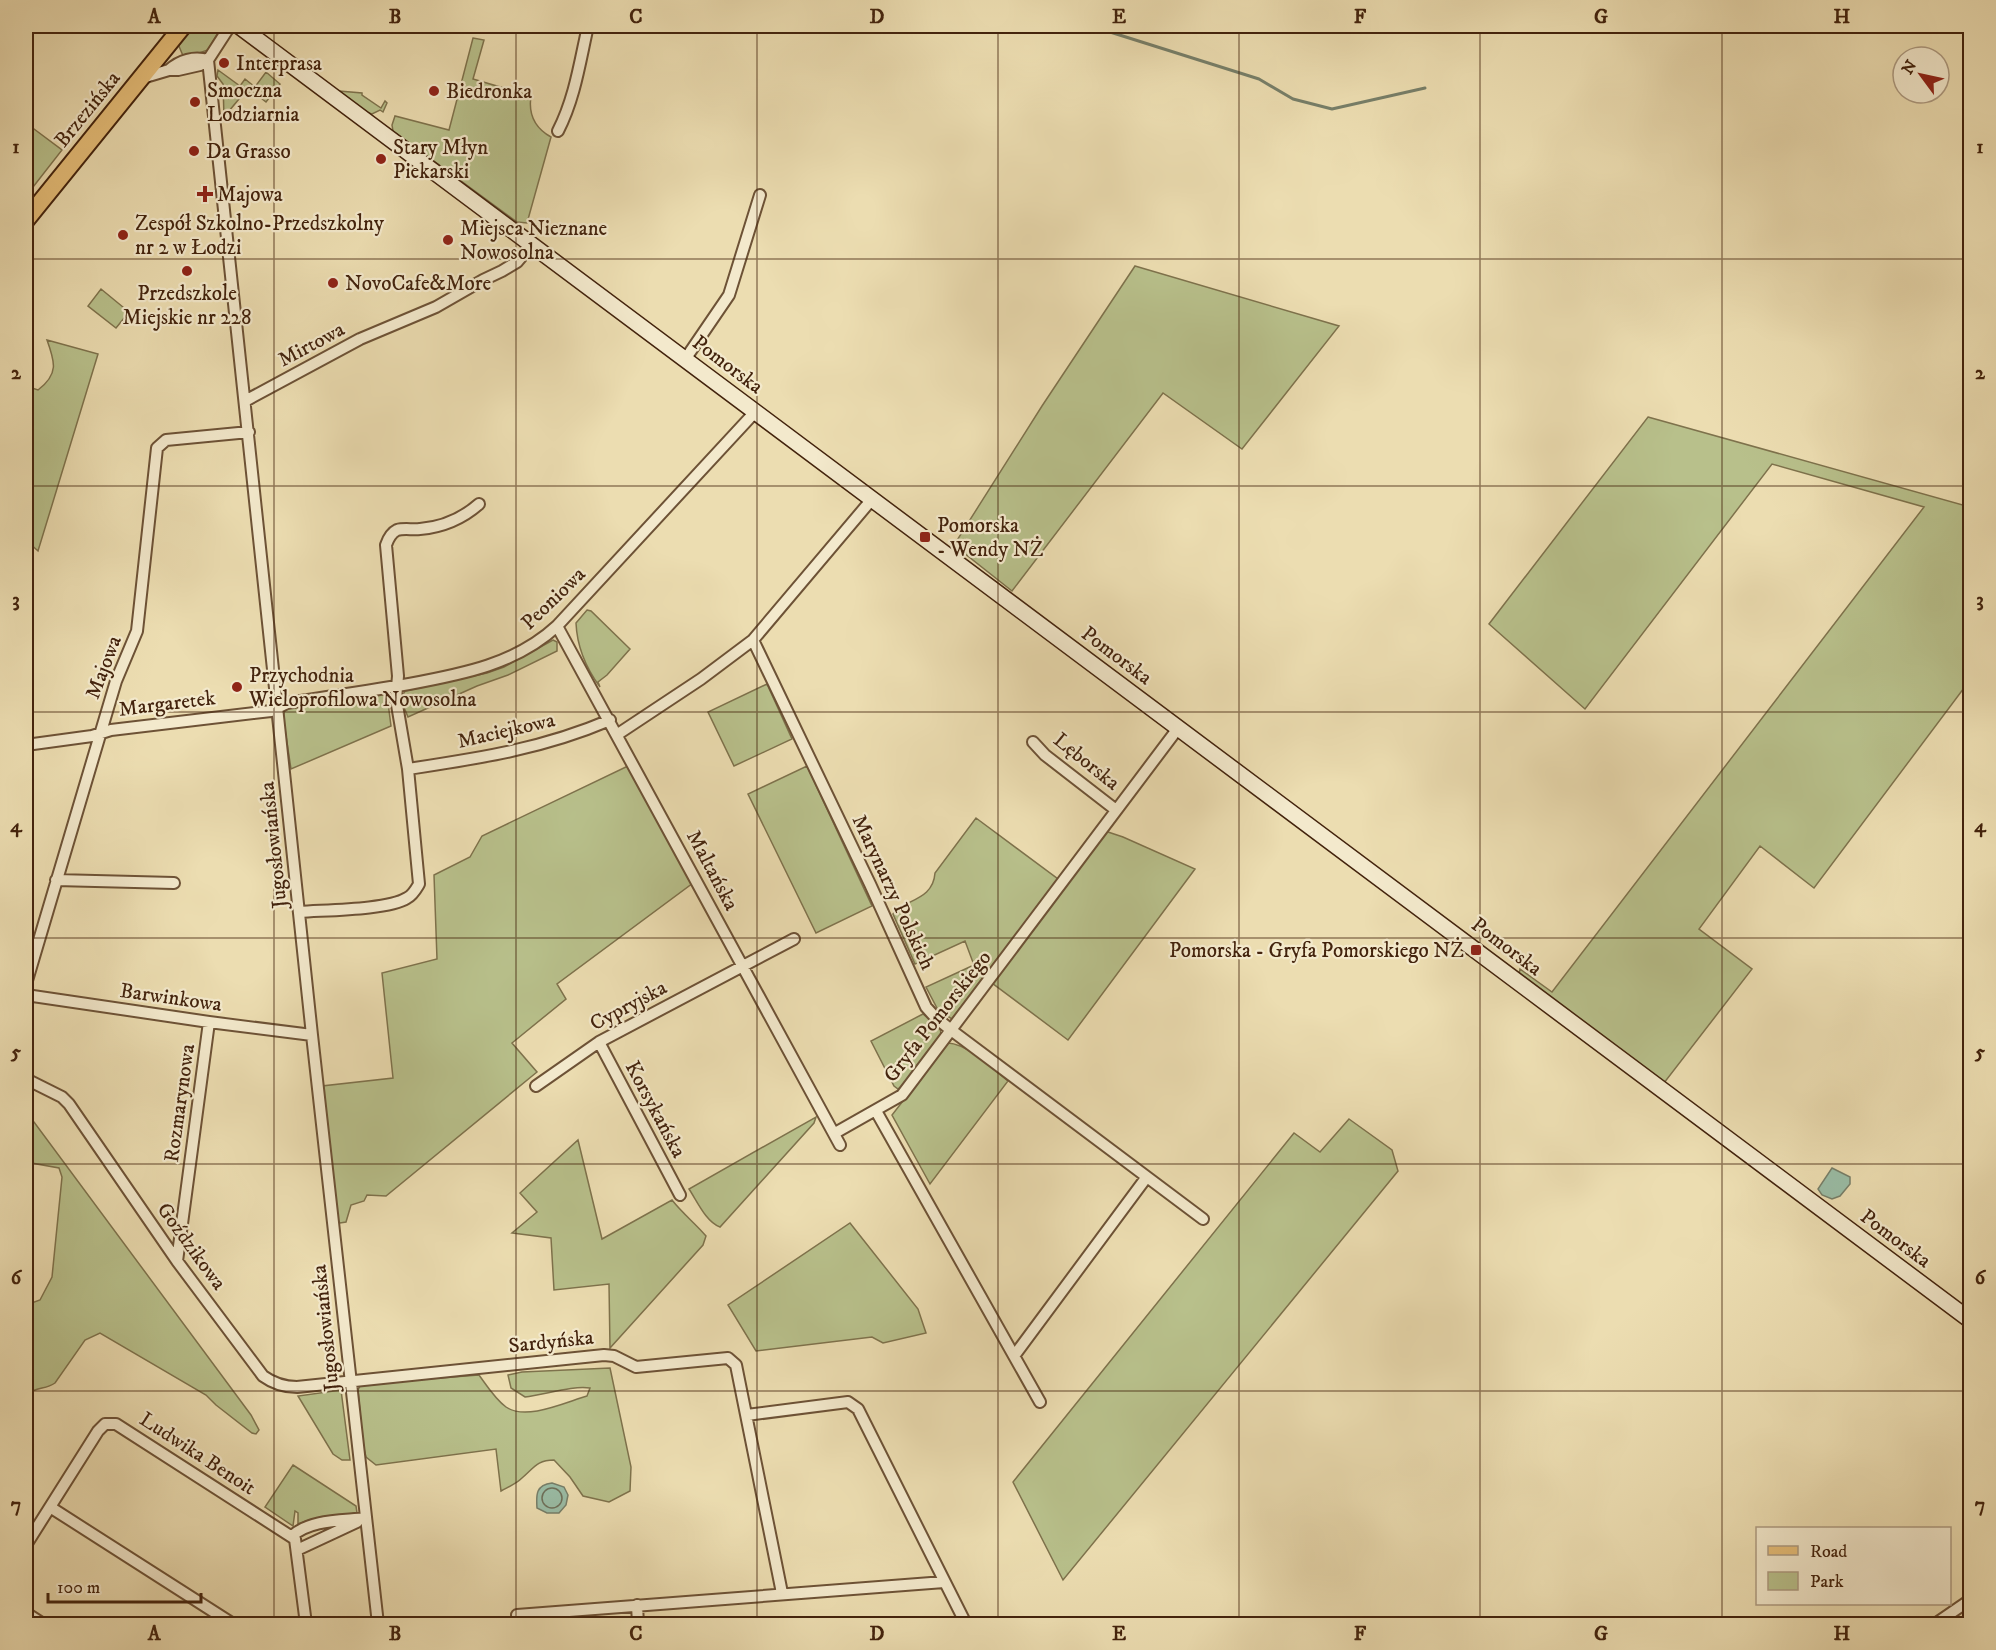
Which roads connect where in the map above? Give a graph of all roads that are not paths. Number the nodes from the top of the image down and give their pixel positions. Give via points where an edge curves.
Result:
1 (230, 26) edge
2 (238, 26) edge
3 (588, 26) edge
4 (178, 28) edge
5 (208, 60) junction
6 (140, 79) junction
7 (558, 131) dead end
8 (760, 195) dead end
9 (26, 220) edge
10 (532, 244) junction
11 (686, 358) junction
12 (245, 401) junction
13 (756, 411) junction
14 (249, 432) junction
15 (873, 498) junction
16 (479, 504) dead end
17 (557, 626) junction
18 (753, 640) junction
19 (397, 686) junction
20 (278, 708) junction
21 (610, 720) junction
22 (1179, 727) junction
23 (100, 734) junction
24 (618, 734) junction
25 (1033, 742) dead end
26 (26, 745) edge
27 (408, 769) junction
28 (1116, 810) junction
29 (56, 880) junction
30 (174, 883) dead end
31 (300, 912) junction
32 (794, 939) dead end
33 (743, 967) junction
34 (26, 984) edge
35 (26, 995) edge
36 (209, 1023) junction
37 (951, 1030) junction
38 (312, 1035) junction
39 (599, 1042) junction
40 (26, 1079) edge
41 (536, 1086) dead end
42 (876, 1111) junction
43 (835, 1133) junction
44 (840, 1145) dead end
45 (1146, 1178) junction
46 (680, 1194) dead end
47 (1203, 1219) dead end
48 (177, 1261) junction
49 (1971, 1320) edge
50 (1014, 1356) junction
51 (350, 1381) junction
52 (1040, 1402) dead end
53 (747, 1415) junction
54 (50, 1507) junction
55 (366, 1518) junction
56 (292, 1536) junction
57 (26, 1545) edge
58 (297, 1550) junction
59 (944, 1582) junction
60 (782, 1593) junction
61 (1971, 1600) edge
62 (637, 1605) junction
63 (26, 1613) edge
64 (517, 1615) dead end
65 (43, 1624) edge
66 (233, 1624) edge
67 (306, 1624) edge
68 (378, 1624) edge
69 (639, 1624) edge
70 (966, 1624) edge
71 (1935, 1624) edge

1 - 5 street
2 - 10 street, Pomorska
3 - 7 street
4 - 6 main road, Brzezińska
5 - 6 street via 194,58
5 - 12 street, Jugosłowiańska
6 - 9 main road, Brzezińska
8 - 11 street via 730,293
10 - 11 street, Pomorska
10 - 12 street, Mirtowa via 517,262 436,307 360,339
11 - 13 street, Pomorska
12 - 14 street, Jugosłowiańska
13 - 15 street, Pomorska
13 - 17 street, Peoniowa
14 - 20 street, Jugosłowiańska
14 - 23 street, Majowa via 166,440 156,448 137,630
15 - 18 street
15 - 22 street, Pomorska
16 - 19 street via 450,524 395,531 388,540
17 - 19 street, Peoniowa via 529,648 499,662
17 - 21 street, Maltańska
18 - 24 street
18 - 37 street, Marynarzy Polskich via 926,1007
19 - 20 street, Peoniowa via 286,703
19 - 27 street
20 - 23 street, Margaretek
20 - 31 street, Jugosłowiańska
21 - 24 street, Maltańska
21 - 27 street, Maciejkowa via 516,751
22 - 28 street, Gryfa Pomorskiego
22 - 49 street, Pomorska
23 - 26 street, Margaretek
23 - 29 street, Majowa
24 - 33 street, Maltańska
25 - 28 street, Lęborska
27 - 31 street via 419,877 414,892 394,903
28 - 37 street, Gryfa Pomorskiego
29 - 30 street
29 - 34 street, Majowa
31 - 38 street, Jugosłowiańska
32 - 33 street, Cypryjska
33 - 39 street, Cypryjska
33 - 43 street, Maltańska
35 - 36 street, Barwinkowa
36 - 38 street, Barwinkowa
36 - 48 street, Rozmarynowa
37 - 42 street, Gryfa Pomorskiego via 902,1095
37 - 45 street, Marynarzy Polskich
38 - 51 street, Jugosłowiańska
39 - 41 street, Cypryjska
39 - 46 street, Korsykańska
40 - 48 street, Goździkowa via 69,1104
42 - 43 street
42 - 50 street
43 - 44 street, Maltańska
45 - 47 street, Marynarzy Polskich
45 - 50 street
48 - 51 street, Goździkowa via 266,1378 288,1387
50 - 52 street
51 - 53 street, Sardyńska via 604,1355 636,1367 728,1358 736,1365
51 - 55 street, Jugosłowiańska
53 - 59 street via 848,1402 858,1409
53 - 60 street, Sardyńska
54 - 56 street, Ludwika Benoit via 98,1431 111,1423
54 - 57 street, Ludwika Benoit
54 - 66 street
55 - 56 street via 312,1525
55 - 58 street
55 - 68 street, Jugosłowiańska
56 - 58 street
58 - 67 street
59 - 60 street
59 - 70 street
60 - 62 street
61 - 71 street
62 - 64 street
62 - 69 street
63 - 65 street

